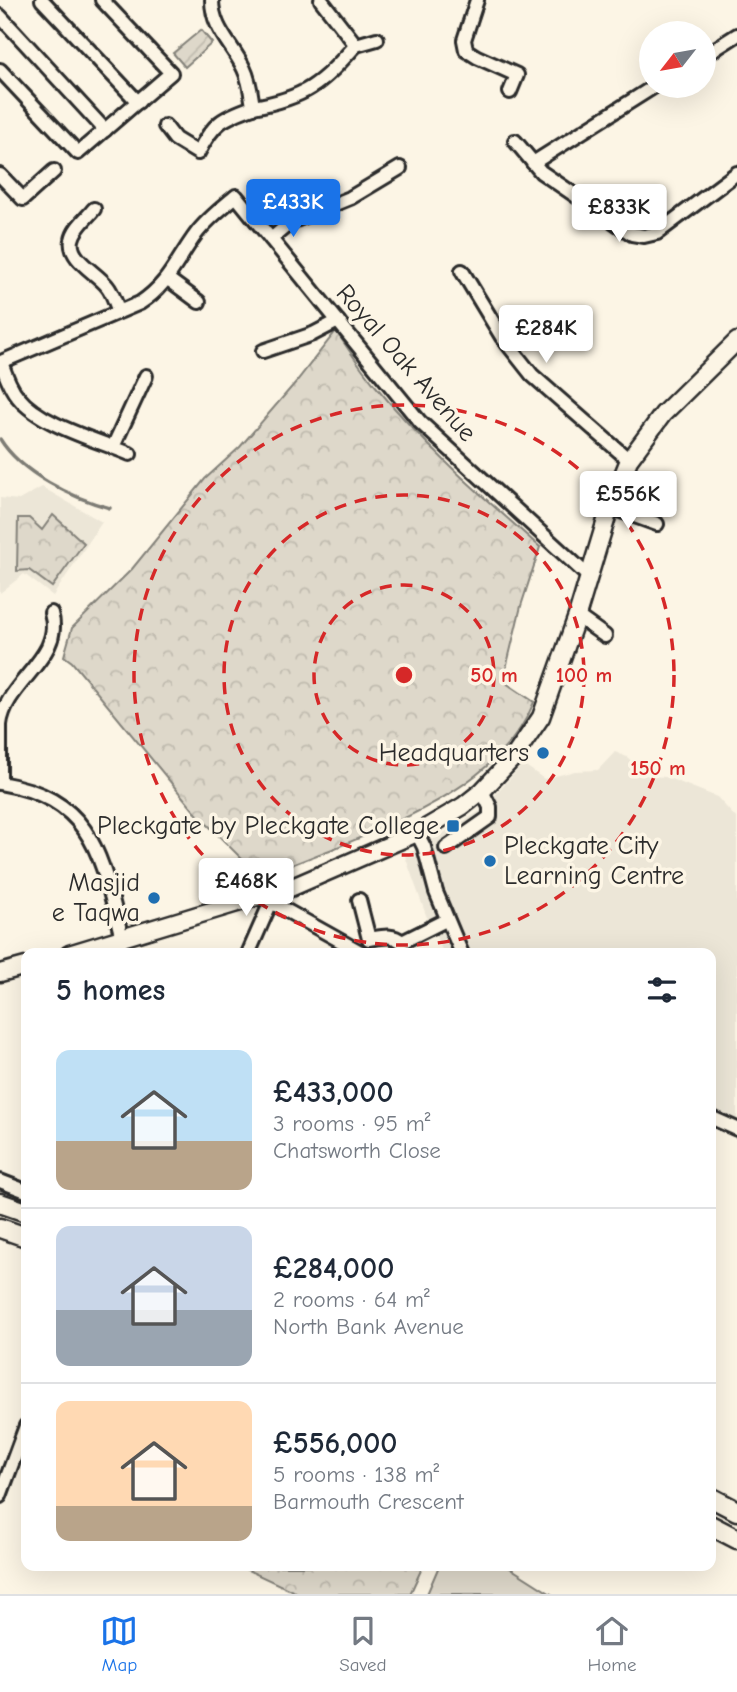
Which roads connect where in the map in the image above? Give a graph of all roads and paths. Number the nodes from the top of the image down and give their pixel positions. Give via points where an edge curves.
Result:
1 (41, 0) edge
2 (102, 0) edge
3 (212, 0) edge
4 (321, 0) edge
5 (477, 0) edge
6 (0, 16) edge
7 (737, 35) edge
8 (377, 39) dead end
9 (356, 44) junction
10 (716, 48) edge
11 (0, 70) edge
12 (510, 92) dead end
13 (639, 96) edge
14 (138, 102) junction
15 (253, 107) junction
16 (165, 126) dead end
17 (105, 130) junction
18 (515, 141) dead end
19 (533, 163) junction
20 (400, 168) dead end
21 (54, 171) dead end
22 (737, 173) edge
23 (0, 175) edge
24 (94, 209) dead end
25 (271, 239) junction
26 (463, 271) dead end
27 (168, 279) junction
28 (199, 302) dead end
29 (119, 311) junction
30 (338, 321) junction
31 (737, 341) edge
32 (263, 351) dead end
33 (0, 362) edge
34 (146, 376) dead end
35 (113, 447) junction
36 (130, 454) dead end
37 (629, 460) junction
38 (610, 507) junction
39 (657, 524) dead end
40 (587, 575) junction
41 (51, 612) dead end
42 (577, 616) junction
43 (605, 636) dead end
44 (0, 725) edge
45 (0, 783) edge
46 (482, 791) junction
47 (417, 833) junction
48 (446, 848) dead end
49 (273, 899) junction
50 (359, 900) dead end
51 (446, 919) junction
52 (122, 938) junction
53 (90, 948) edge
54 (251, 948) edge
55 (354, 948) edge
56 (459, 948) edge
57 (21, 968) edge
58 (0, 974) edge
59 (716, 1120) edge
60 (737, 1129) edge
61 (0, 1181) edge
62 (21, 1189) edge
63 (0, 1203) edge
64 (21, 1210) edge
65 (0, 1228) edge
66 (21, 1235) edge
67 (21, 1439) edge
68 (0, 1496) edge
69 (716, 1500) edge
70 (737, 1511) edge
71 (716, 1528) edge
72 (737, 1539) edge

1 - 14 street
2 - 14 street via 171,73
3 - 15 street via 216,26 244,69
4 - 9 street
5 - 12 street via 464,40 466,50 517,75
6 - 17 street
7 - 10 street
8 - 9 street
9 - 15 street via 314,87 294,98
11 - 17 street via 78,153
13 - 19 street
14 - 17 street
15 - 16 street via 219,122 198,153 175,139
18 - 19 street
19 - 22 street via 562,188 632,234 644,236 657,233
20 - 25 street via 350,198 291,222
21 - 23 street via 23,199
24 - 29 street via 76,230 73,251 110,289
25 - 27 street, Royal Oak Avenue via 236,196 195,235
25 - 30 street, Royal Oak Avenue
26 - 37 street via 502,337 532,374
27 - 28 street
27 - 29 street via 140,303
29 - 33 street
30 - 32 street
30 - 40 street, Royal Oak Avenue via 421,422
31 - 37 main road via 663,414
33 - 35 street via 16,396 29,409
34 - 35 street
35 - 36 street
37 - 38 main road
38 - 39 street
38 - 40 main road
40 - 42 main road
41 - 44 street via 52,636 8,700
42 - 43 street
42 - 46 main road via 541,717 513,758
44 - 45 street
45 - 52 street via 55,800 85,828 103,866
46 - 47 main road
46 - 48 street via 490,817
47 - 49 main road
47 - 51 street
49 - 52 main road via 257,897
49 - 54 street
49 - 55 street
50 - 51 street via 369,939 390,936 401,942
51 - 56 street
52 - 53 main road
57 - 58 main road
59 - 60 street
61 - 62 street
63 - 64 highway
65 - 66 highway
67 - 68 street
69 - 70 highway
71 - 72 highway

